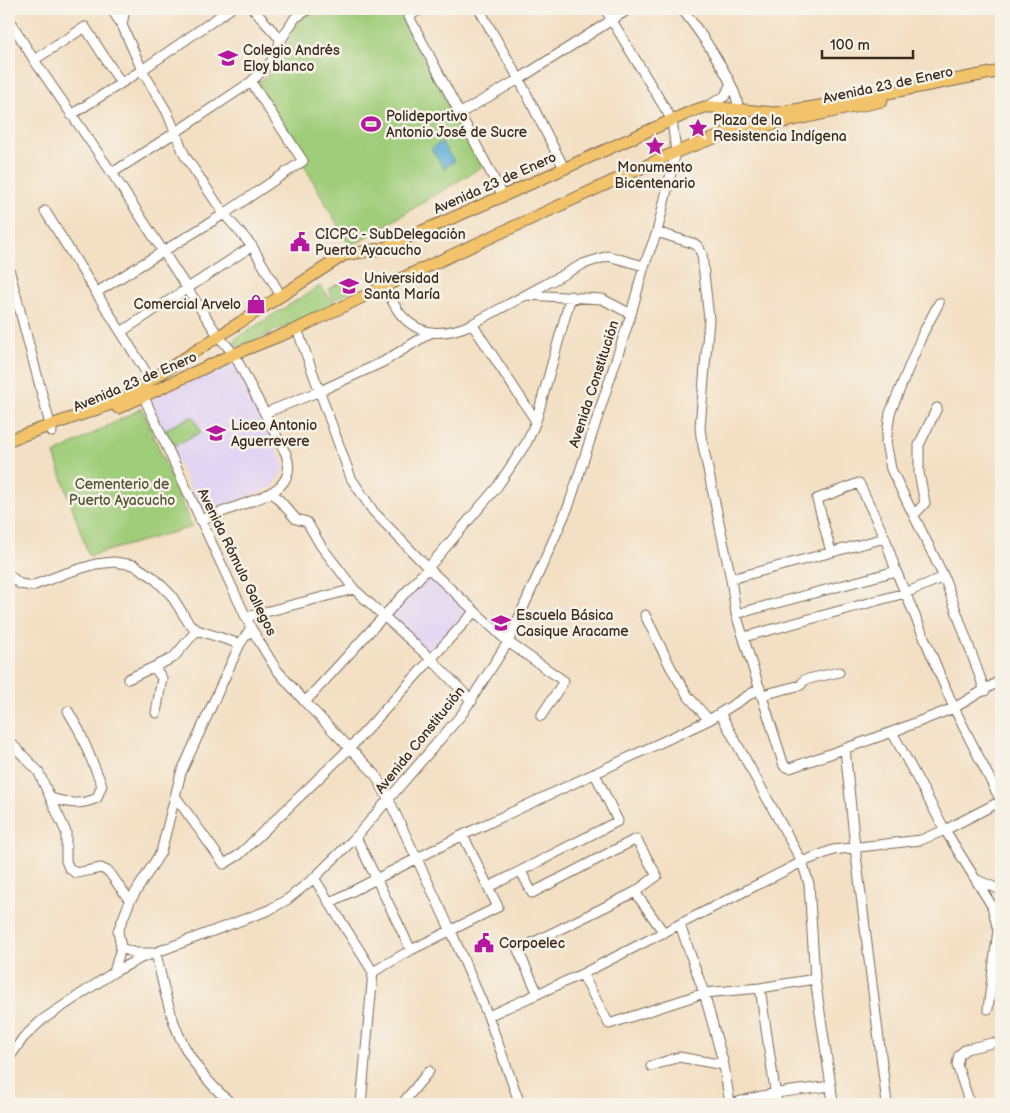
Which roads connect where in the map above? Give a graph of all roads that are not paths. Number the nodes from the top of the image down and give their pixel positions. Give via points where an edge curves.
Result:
1 (111, 9) edge
2 (125, 9) edge
3 (230, 9) edge
4 (253, 9) edge
5 (309, 9) edge
6 (421, 9) edge
7 (479, 9) edge
8 (605, 9) edge
9 (628, 9) edge
10 (682, 9) edge
11 (407, 12) edge
12 (9, 19) edge
13 (613, 20) junction
14 (122, 25) junction
15 (281, 40) junction
16 (34, 60) junction
17 (142, 70) junction
18 (1001, 71) edge
19 (1001, 78) edge
20 (519, 79) junction
21 (251, 82) junction
22 (121, 83) junction
23 (730, 84) junction
24 (705, 107) junction
25 (721, 108) junction
26 (738, 110) junction
27 (459, 114) junction
28 (71, 115) junction
29 (672, 120) junction
30 (732, 124) junction
31 (176, 132) junction
32 (722, 135) junction
33 (676, 152) junction
34 (564, 168) junction
35 (112, 173) junction
36 (502, 196) junction
37 (45, 211) dead end
38 (224, 214) junction
39 (657, 232) junction
40 (252, 246) junction
41 (162, 251) junction
42 (644, 266) junction
43 (9, 269) edge
44 (385, 286) junction
45 (189, 289) junction
46 (97, 292) junction
47 (525, 295) junction
48 (281, 296) junction
49 (571, 296) junction
50 (939, 303) dead end
51 (631, 314) junction
52 (472, 324) junction
53 (297, 329) junction
54 (121, 332) junction
55 (430, 333) junction
56 (219, 337) junction
57 (234, 354) junction
58 (151, 380) junction
59 (320, 391) junction
60 (142, 392) junction
61 (937, 408) dead end
62 (265, 413) junction
63 (536, 421) junction
64 (51, 429) junction
65 (9, 440) edge
66 (9, 447) edge
67 (273, 493) junction
68 (914, 516) junction
69 (200, 520) junction
70 (885, 538) junction
71 (830, 552) junction
72 (428, 568) junction
73 (896, 571) junction
74 (9, 574) edge
75 (944, 577) junction
76 (731, 579) junction
77 (354, 590) junction
78 (905, 593) junction
79 (474, 612) junction
80 (736, 614) junction
81 (645, 615) dead end
82 (385, 616) junction
83 (246, 617) junction
84 (251, 628) junction
85 (197, 630) junction
86 (744, 637) junction
87 (508, 642) junction
88 (240, 644) junction
89 (431, 659) junction
90 (154, 667) junction
91 (839, 672) dead end
92 (128, 679) dead end
93 (1001, 680) edge
94 (985, 691) junction
95 (761, 692) junction
96 (472, 701) junction
97 (305, 702) junction
98 (954, 708) junction
99 (68, 710) dead end
100 (156, 713) dead end
101 (720, 713) junction
102 (542, 716) dead end
103 (709, 720) junction
104 (892, 732) junction
105 (9, 741) edge
106 (350, 748) junction
107 (845, 749) junction
108 (595, 774) junction
109 (175, 796) junction
110 (50, 798) junction
111 (389, 800) junction
112 (1001, 801) edge
113 (945, 830) junction
114 (463, 835) junction
115 (356, 837) junction
116 (854, 847) junction
117 (417, 858) junction
118 (802, 862) junction
119 (521, 871) junction
120 (314, 878) junction
121 (377, 880) junction
122 (977, 880) junction
123 (489, 887) junction
124 (1001, 890) edge
125 (635, 892) junction
126 (130, 901) junction
127 (329, 903) junction
128 (680, 925) junction
129 (452, 931) junction
130 (664, 933) junction
131 (121, 948) junction
132 (411, 950) junction
133 (156, 953) junction
134 (114, 972) junction
135 (373, 972) junction
136 (582, 974) junction
137 (815, 979) junction
138 (760, 988) junction
139 (704, 993) junction
140 (538, 994) junction
141 (988, 1009) dead end
142 (488, 1016) junction
143 (992, 1043) dead end
144 (9, 1058) edge
145 (724, 1065) junction
146 (651, 1066) dead end
147 (429, 1071) dead end
148 (831, 1086) junction
149 (776, 1093) junction
150 (232, 1104) edge
151 (361, 1104) edge
152 (402, 1104) edge
153 (520, 1104) edge
154 (731, 1104) edge
155 (777, 1104) edge
156 (833, 1104) edge
157 (887, 1104) edge
158 (970, 1104) edge

1 - 14 street
2 - 14 street
3 - 17 street
4 - 15 street
5 - 15 street via 295,18
6 - 11 street
7 - 20 street
8 - 13 street
9 - 13 street
10 - 23 street via 704,37
11 - 27 street
12 - 16 street
13 - 20 street
13 - 29 street
14 - 17 street
15 - 21 street via 271,62
16 - 22 street via 85,28
16 - 28 street
17 - 22 street
17 - 31 street
18 - 26 main road, Avenida 23 de Enero via 775,113
19 - 32 main road, Avenida 23 de Enero
20 - 27 street
20 - 34 street
21 - 31 street
21 - 38 street via 303,162
22 - 28 street
23 - 24 street via 725,96
23 - 26 street via 739,104
24 - 25 main road, Avenida 23 de Enero
24 - 29 main road, Avenida 23 de Enero
25 - 26 main road, Avenida 23 de Enero
25 - 30 main road via 730,113
26 - 30 main road
27 - 36 street
28 - 35 street
29 - 33 street, Avenida Constitución
29 - 34 main road, Avenida 23 de Enero
30 - 32 main road
31 - 35 street
31 - 38 street via 185,156
32 - 33 main road, Avenida 23 de Enero
33 - 39 street, Avenida Constitución
33 - 44 main road, Avenida 23 de Enero
34 - 36 main road, Avenida 23 de Enero
35 - 41 street
36 - 48 main road, Avenida 23 de Enero via 381,248 344,255
37 - 46 street
38 - 40 street
38 - 41 street
39 - 42 street, Avenida Constitución
39 - 76 street via 695,244 702,255 709,319 700,428
40 - 45 street
40 - 48 street
41 - 45 street
41 - 46 street
42 - 47 street via 608,256 583,264
42 - 51 street, Avenida Constitución
43 - 64 street
44 - 53 main road, Avenida 23 de Enero
44 - 55 street via 403,317
45 - 54 street
45 - 56 street
46 - 54 street
47 - 49 street
47 - 52 street
48 - 56 main road, Avenida 23 de Enero
49 - 51 street via 602,299
49 - 63 street
50 - 68 street via 890,413 886,442 891,469
51 - 87 street, Avenida Constitución via 569,505
52 - 55 street
52 - 63 street
53 - 57 main road, Avenida 23 de Enero
53 - 59 street
54 - 58 street
55 - 59 street via 383,362
56 - 57 street
56 - 58 main road, Avenida 23 de Enero
57 - 60 main road, Avenida 23 de Enero
57 - 62 street
58 - 60 main road, Avenida 23 de Enero
59 - 62 street
59 - 72 street via 351,478 372,511
60 - 64 main road, Avenida 23 de Enero
60 - 69 street, Avenida Rómulo Gallegos
61 - 68 street via 919,445 919,473 925,503
62 - 67 street via 290,463 287,476
63 - 72 street via 527,442 497,488
64 - 65 main road, Avenida 23 de Enero
64 - 66 main road, Avenida 23 de Enero
67 - 69 street
67 - 77 street via 296,519 307,522
68 - 75 street
69 - 83 street, Avenida Rómulo Gallegos
70 - 71 street
70 - 71 street via 859,483 817,499
70 - 73 street
71 - 76 street
72 - 79 street
72 - 82 street
73 - 78 street
73 - 80 street
74 - 85 street via 20,584 32,586 96,564 134,565 153,577 171,595
75 - 78 street
75 - 94 street
76 - 80 street
77 - 82 street
77 - 83 street
78 - 86 street
78 - 98 street
79 - 87 street
79 - 89 street
80 - 86 street
81 - 103 street via 688,696
82 - 89 street
82 - 97 street
83 - 84 street, Avenida Rómulo Gallegos
84 - 88 street
84 - 97 street, Avenida Rómulo Gallegos via 276,669
85 - 88 street
85 - 90 street via 173,658
86 - 95 street
87 - 96 street, Avenida Constitución
87 - 102 street via 564,681
88 - 109 street via 180,773
89 - 96 street
89 - 106 street
90 - 92 street
90 - 100 street via 162,678
91 - 95 street via 804,680 801,685
93 - 94 street
94 - 98 street
95 - 101 street
95 - 107 street via 784,766 790,768
96 - 111 street, Avenida Constitución
97 - 106 street, Avenida Rómulo Gallegos
98 - 104 street
98 - 112 street
99 - 110 street via 102,785 97,798 86,803
101 - 103 street
101 - 118 street
103 - 108 street
104 - 107 street
104 - 113 street
105 - 110 street via 38,771
106 - 109 street via 239,854 224,864
106 - 111 street, Avenida Rómulo Gallegos via 375,774
107 - 116 street
108 - 114 street
108 - 119 street via 618,821
109 - 126 street via 161,852
110 - 126 street via 66,832 69,868 76,873 101,868 109,872
111 - 115 street, Avenida Constitución
111 - 117 street, Avenida Rómulo Gallegos
112 - 113 street
113 - 116 street via 921,840
113 - 122 street
114 - 117 street
114 - 123 street
115 - 120 street, Avenida Constitución
115 - 121 street
116 - 118 street via 833,850
116 - 157 street
117 - 121 street
117 - 129 street, Avenida Rómulo Gallegos
118 - 128 street
118 - 137 street via 809,884
119 - 123 street
119 - 125 street via 532,894 636,839 657,876
120 - 127 street
120 - 133 street, Avenida Constitución via 269,910
121 - 127 street
121 - 132 street
122 - 124 street
122 - 141 street via 992,906 998,930
123 - 129 street via 498,907
125 - 130 street
125 - 140 street via 518,950
126 - 131 street via 118,931
127 - 135 street
128 - 130 street
128 - 139 street
129 - 132 street
129 - 142 street, Avenida Rómulo Gallegos
130 - 136 street
131 - 133 street via 134,953
131 - 134 street
132 - 135 street
133 - 134 street, Avenida Constitución
133 - 150 street via 167,1006 181,1041 197,1069
134 - 144 street, Avenida Constitución via 42,1020 23,1038
135 - 151 street
136 - 139 street via 609,1024
136 - 140 street
137 - 138 street
137 - 148 street
138 - 139 street
138 - 149 street
139 - 145 street
140 - 142 street
142 - 153 street, Avenida Rómulo Gallegos
143 - 158 street via 966,1049 959,1055 958,1065
145 - 146 street via 679,1057
145 - 154 street
147 - 152 street
148 - 149 street
148 - 156 street
149 - 154 street
149 - 155 street

